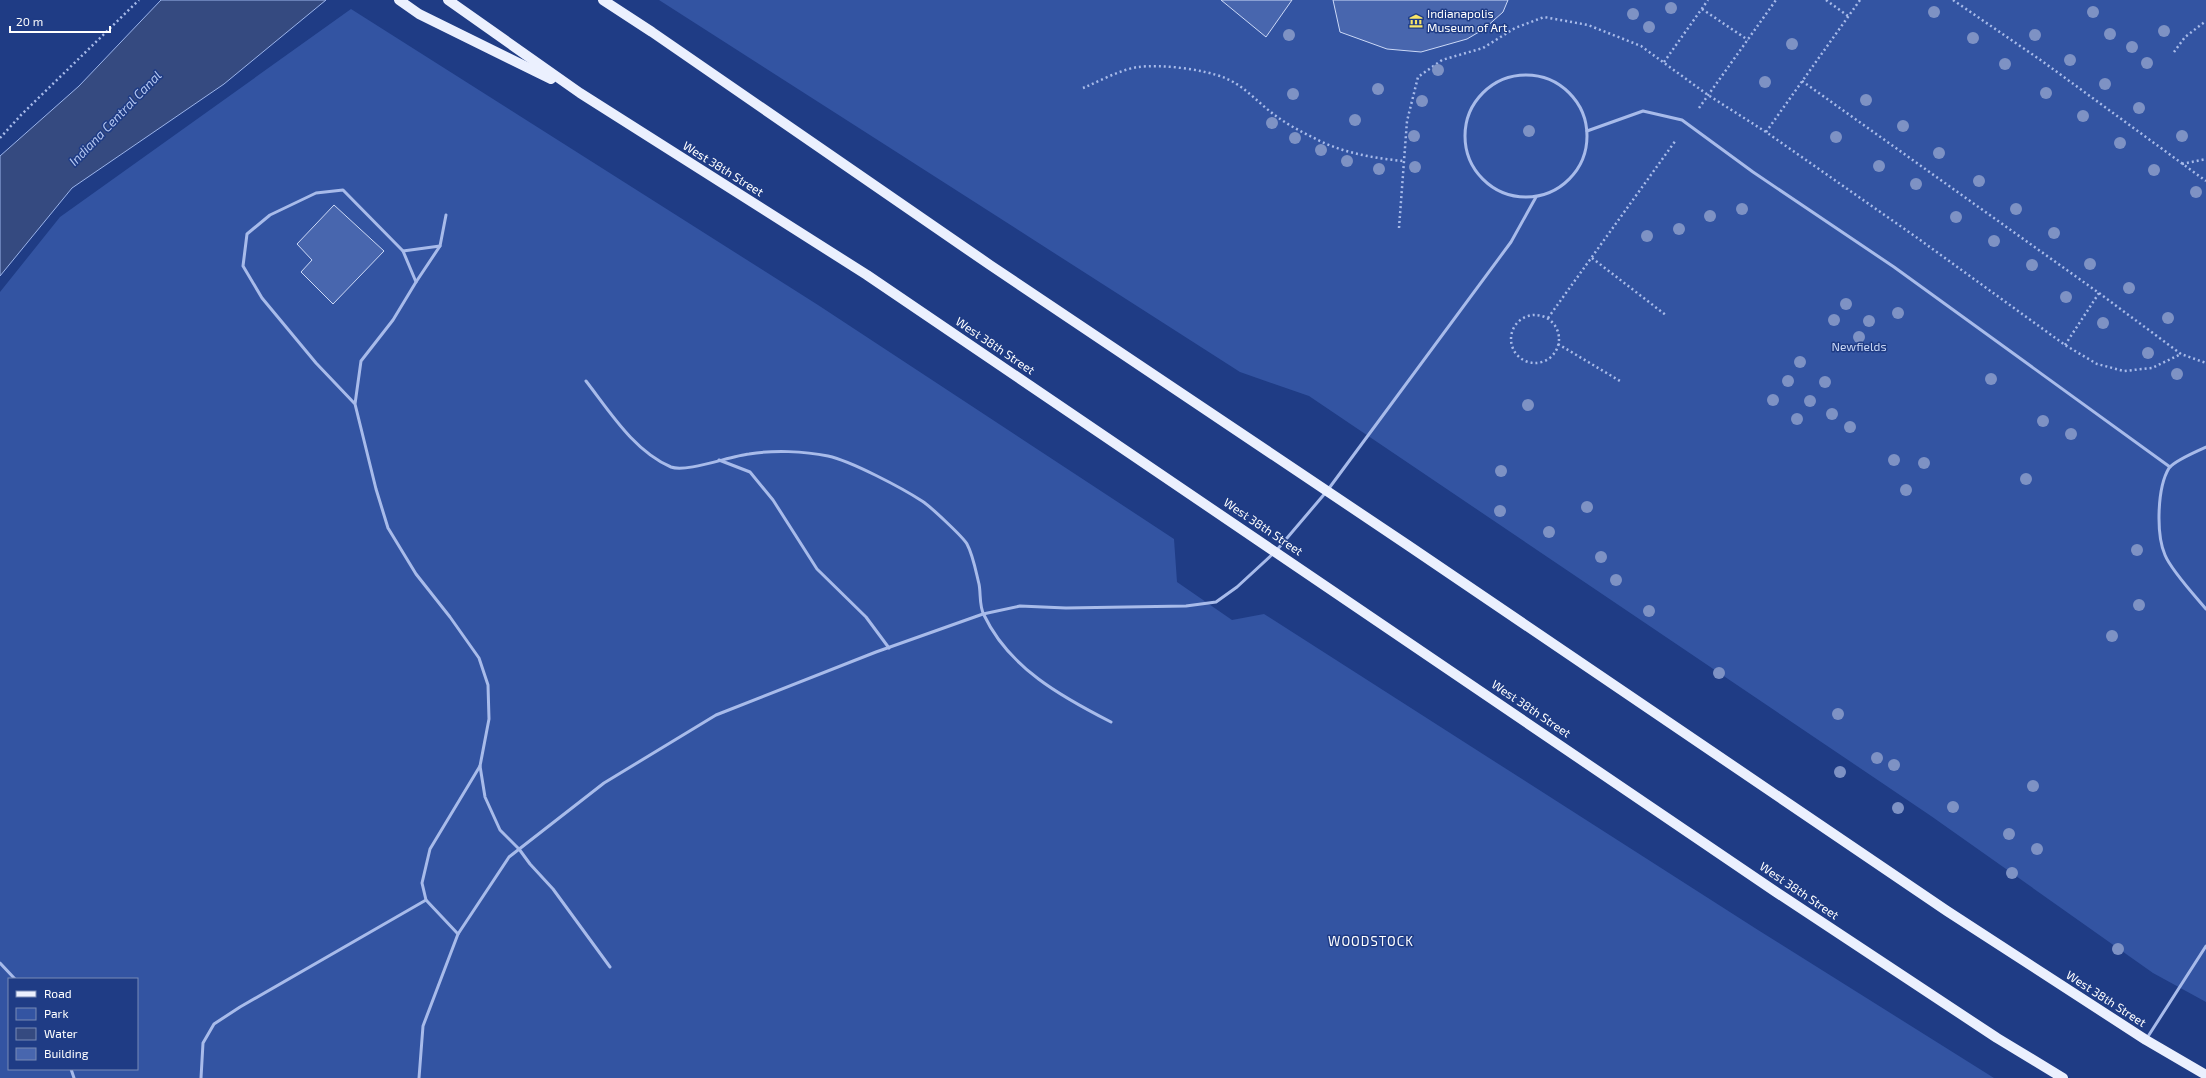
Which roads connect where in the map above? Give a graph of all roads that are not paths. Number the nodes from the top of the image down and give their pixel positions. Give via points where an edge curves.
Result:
1 (399, 0) edge
2 (448, 0) edge
3 (603, 0) edge
4 (615, 0) edge
5 (652, 32) junction
6 (580, 94) junction
7 (1587, 131) junction
8 (1536, 197) junction
9 (446, 215) dead end
10 (440, 246) junction
11 (403, 251) junction
12 (416, 282) junction
13 (586, 381) dead end
14 (355, 404) junction
15 (2206, 448) edge
16 (718, 460) junction
17 (2170, 467) junction
18 (1327, 491) junction
19 (1276, 552) junction
20 (2206, 609) edge
21 (983, 614) junction
22 (889, 648) junction
23 (1111, 722) dead end
24 (480, 766) junction
25 (519, 849) junction
26 (426, 900) junction
27 (458, 934) junction
28 (2206, 946) edge
29 (0, 963) edge
30 (610, 967) dead end
31 (14, 978) edge
32 (2146, 1040) junction
33 (2206, 1075) edge
34 (201, 1078) edge
35 (419, 1078) edge
36 (2063, 1078) edge

1 - 6 main road via 419,14
2 - 6 main road, West 38th Street
3 - 5 main road, West 38th Street
4 - 5 main road
5 - 18 main road, West 38th Street via 990,266
6 - 19 main road, West 38th Street via 867,275
7 - 8 lane via 1586,152 1573,176 1556,190
7 - 8 lane via 1582,110 1574,97 1552,80 1532,75 1510,76 1483,91 1471,108 1464,128 1465,150 1474,170 1493,189 1513,197
7 - 17 lane via 1643,111 1682,120 1753,172 1894,267
8 - 18 lane via 1511,242
9 - 10 lane
10 - 11 lane
10 - 12 lane
11 - 12 lane
11 - 14 lane via 343,190 316,193 270,215 247,234 243,266 262,298 316,363
12 - 14 lane via 393,320 361,361
13 - 16 lane via 627,434 650,455 672,468 693,467
14 - 24 lane via 388,528 416,574 479,658 488,685 489,719
15 - 17 lane via 2195,451
16 - 21 lane via 750,453 784,452 829,456 923,501 967,544 979,585
16 - 22 lane via 750,472 773,500 818,569 866,617
17 - 20 lane via 2161,492 2159,518 2165,556
18 - 19 lane
18 - 32 main road, West 38th Street via 1947,911
19 - 21 lane via 1216,602 1186,606 1020,606
19 - 36 main road, West 38th Street via 1776,892
21 - 22 lane
21 - 23 lane via 1005,649 1043,684
22 - 25 lane via 716,715 604,783
24 - 25 lane via 485,797 500,830
24 - 26 lane via 430,849 422,883
25 - 27 lane via 509,857
25 - 30 lane
26 - 27 lane
26 - 34 lane via 214,1024 202,1043
27 - 35 lane via 423,1026
28 - 32 lane
29 - 31 lane
32 - 33 main road, West 38th Street

